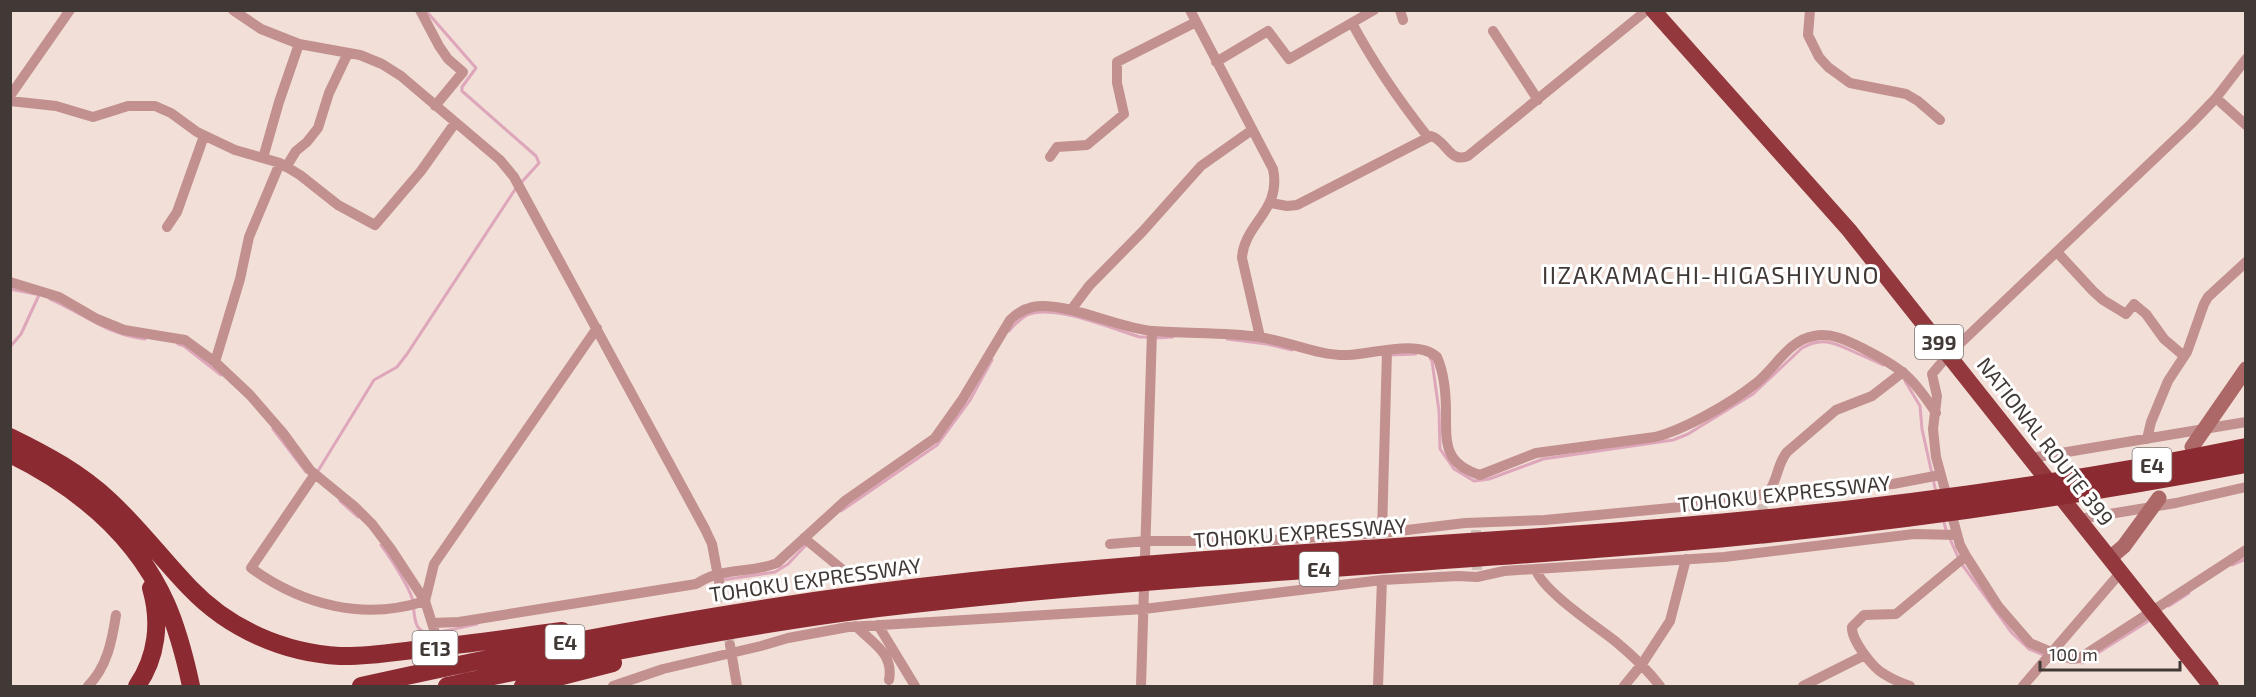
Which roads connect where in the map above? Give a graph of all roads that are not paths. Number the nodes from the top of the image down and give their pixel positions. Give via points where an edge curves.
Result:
1 (70, 10) edge
2 (233, 10) edge
3 (420, 10) edge
4 (1190, 10) edge
5 (1374, 10) edge
6 (1647, 10) edge
7 (1653, 10) edge
8 (1810, 10) edge
9 (1196, 22) junction
10 (1352, 23) junction
11 (1493, 30) dead end
12 (300, 44) junction
13 (348, 53) junction
14 (2246, 59) edge
15 (1216, 62) junction
16 (10, 96) edge
17 (2216, 98) junction
18 (1538, 100) junction
19 (10, 101) edge
20 (435, 106) junction
21 (1940, 120) dead end
22 (455, 123) junction
23 (2246, 125) edge
24 (1252, 130) junction
25 (204, 136) junction
26 (1428, 137) junction
27 (1050, 157) dead end
28 (263, 158) junction
29 (283, 165) junction
30 (1271, 203) junction
31 (167, 227) dead end
32 (2057, 252) junction
33 (2246, 262) edge
34 (10, 282) edge
35 (1071, 310) junction
36 (597, 328) junction
37 (1152, 336) junction
38 (1260, 337) junction
39 (1949, 354) junction
40 (1387, 355) junction
41 (2184, 356) junction
42 (215, 362) junction
43 (2246, 369) edge
44 (1900, 375) junction
45 (1936, 413) junction
46 (2246, 422) edge
47 (2204, 430) junction
48 (10, 437) edge
49 (2147, 439) junction
50 (2192, 447) dead end
51 (2246, 447) edge
52 (10, 454) edge
53 (2031, 458) junction
54 (2246, 464) edge
55 (313, 476) junction
56 (1935, 476) junction
57 (2246, 487) edge
58 (2063, 488) junction
59 (1764, 497) junction
60 (2157, 502) junction
61 (1933, 508) junction
62 (2079, 519) junction
63 (1382, 533) junction
64 (141, 534) junction
65 (1951, 535) junction
66 (808, 541) junction
67 (1146, 543) junction
68 (1110, 544) dead end
69 (2246, 550) edge
70 (134, 551) junction
71 (2110, 558) junction
72 (1686, 559) junction
73 (1962, 559) junction
74 (1536, 570) junction
75 (2121, 572) junction
76 (854, 579) dead end
77 (1382, 580) junction
78 (719, 582) junction
79 (416, 604) junction
80 (770, 606) junction
81 (1144, 606) junction
82 (2151, 610) junction
83 (116, 615) dead end
84 (878, 625) junction
85 (856, 626) junction
86 (706, 634) junction
87 (730, 649) junction
88 (1865, 655) junction
89 (2048, 656) junction
90 (1642, 664) junction
91 (889, 680) dead end
92 (196, 683) edge
93 (88, 687) edge
94 (137, 687) edge
95 (361, 687) edge
96 (447, 687) edge
97 (523, 687) edge
98 (613, 687) edge
99 (737, 687) edge
100 (915, 687) edge
101 (1141, 687) edge
102 (1378, 687) edge
103 (1624, 687) edge
104 (1660, 687) edge
105 (1803, 687) edge
106 (1910, 687) edge
107 (2023, 687) edge
108 (2211, 687) edge

1 - 16 street
2 - 12 street via 261,29
3 - 20 street via 448,59 463,72
4 - 9 street
5 - 10 street
6 - 18 street
7 - 39 highway, NATIONAL ROUTE 399 / 399 via 1849,230
8 - 21 street via 1808,35 1828,66 1850,83 1906,94
9 - 15 street
9 - 27 street via 1117,62 1116,83 1124,114 1087,145 1057,147
10 - 15 street via 1289,59 1268,31
10 - 26 street via 1374,64
11 - 18 street
12 - 13 street
12 - 28 street
13 - 20 street via 382,64
13 - 29 street via 318,128
14 - 17 street
15 - 24 street
17 - 23 street
17 - 32 street
18 - 26 street via 1462,158 1454,156 1436,137
19 - 25 street via 56,106 93,117 128,106 155,106
20 - 22 street
22 - 29 street via 375,225 338,205
22 - 36 street via 500,160 514,177
24 - 30 street via 1273,169
24 - 35 street via 1201,166
25 - 28 street
25 - 31 street via 177,212
26 - 30 street via 1297,206
28 - 29 street
29 - 42 street via 249,237
30 - 38 street via 1243,248 1242,258
32 - 39 street
32 - 41 street via 2103,300 2126,314 2134,304
33 - 41 street via 2208,297
34 - 42 street via 59,297 124,330 185,340
35 - 37 street
35 - 66 street via 1034,306 1016,315 935,438 846,500
36 - 78 street via 705,529
36 - 79 street via 441,552
37 - 38 street via 1194,332
37 - 67 street
38 - 40 street via 1339,354
39 - 45 street via 1932,374
39 - 53 highway, NATIONAL ROUTE 399 / 399
40 - 44 street via 1424,348 1437,357 1445,392 1449,453 1480,475 1536,453 1673,433 1754,386 1796,344 1814,336 1837,337
40 - 63 street
41 - 49 street via 2168,381
42 - 55 street via 250,395
43 - 47 main road
44 - 45 street via 1923,393
44 - 59 street via 1872,396 1836,410 1787,452 1775,484
45 - 56 street
46 - 47 street
47 - 49 street
47 - 50 main road
48 - 64 highway, E13 via 78,474
49 - 53 street
51 - 58 highway, TOHOKU EXPRESSWAY / E4
52 - 70 highway via 57,478 81,496
53 - 62 highway, NATIONAL ROUTE 399 / 399
54 - 58 highway, TOHOKU EXPRESSWAY / E4
55 - 79 street via 372,524 391,549
55 - 79 street via 251,568 294,594 330,606 392,609
56 - 59 street
56 - 65 street
57 - 60 street via 2176,503
58 - 61 highway, TOHOKU EXPRESSWAY / E4
59 - 63 street
60 - 62 street
60 - 71 main road via 2124,546
61 - 80 highway, TOHOKU EXPRESSWAY / E4 via 975,580
61 - 86 highway, TOHOKU EXPRESSWAY / E4 via 1663,544 1086,586 910,604
62 - 71 highway, NATIONAL ROUTE 399 / 399
63 - 67 street
64 - 80 highway, E13 via 192,591 224,617 270,641 321,654 365,656
64 - 92 highway via 180,607
65 - 72 street via 1914,534
65 - 73 street
66 - 76 street
66 - 78 street via 777,563
67 - 68 street
67 - 81 street
69 - 82 street
70 - 92 highway via 165,602
70 - 94 highway via 152,589 157,616 154,649
71 - 75 highway, NATIONAL ROUTE 399 / 399
72 - 74 street
72 - 90 street via 1670,621
73 - 88 street via 1896,614 1861,617 1852,631
73 - 89 street via 2013,626
74 - 77 street
74 - 90 street via 1539,578 1566,602
75 - 82 highway, NATIONAL ROUTE 399 / 399
75 - 89 street
77 - 81 street
77 - 102 street
78 - 79 street via 459,622 435,631
80 - 95 highway, TOHOKU EXPRESSWAY / E4 via 556,644
81 - 84 street
81 - 101 street
82 - 89 street via 2080,658
82 - 108 highway, NATIONAL ROUTE 399 / 399
83 - 93 street via 111,646
84 - 85 street
84 - 100 street
85 - 87 street
85 - 91 street via 887,656
86 - 96 highway, TOHOKU EXPRESSWAY / E4
86 - 97 highway
87 - 98 street
87 - 99 street
88 - 105 street
88 - 106 street via 1883,674
89 - 107 street
90 - 103 street
90 - 104 street

